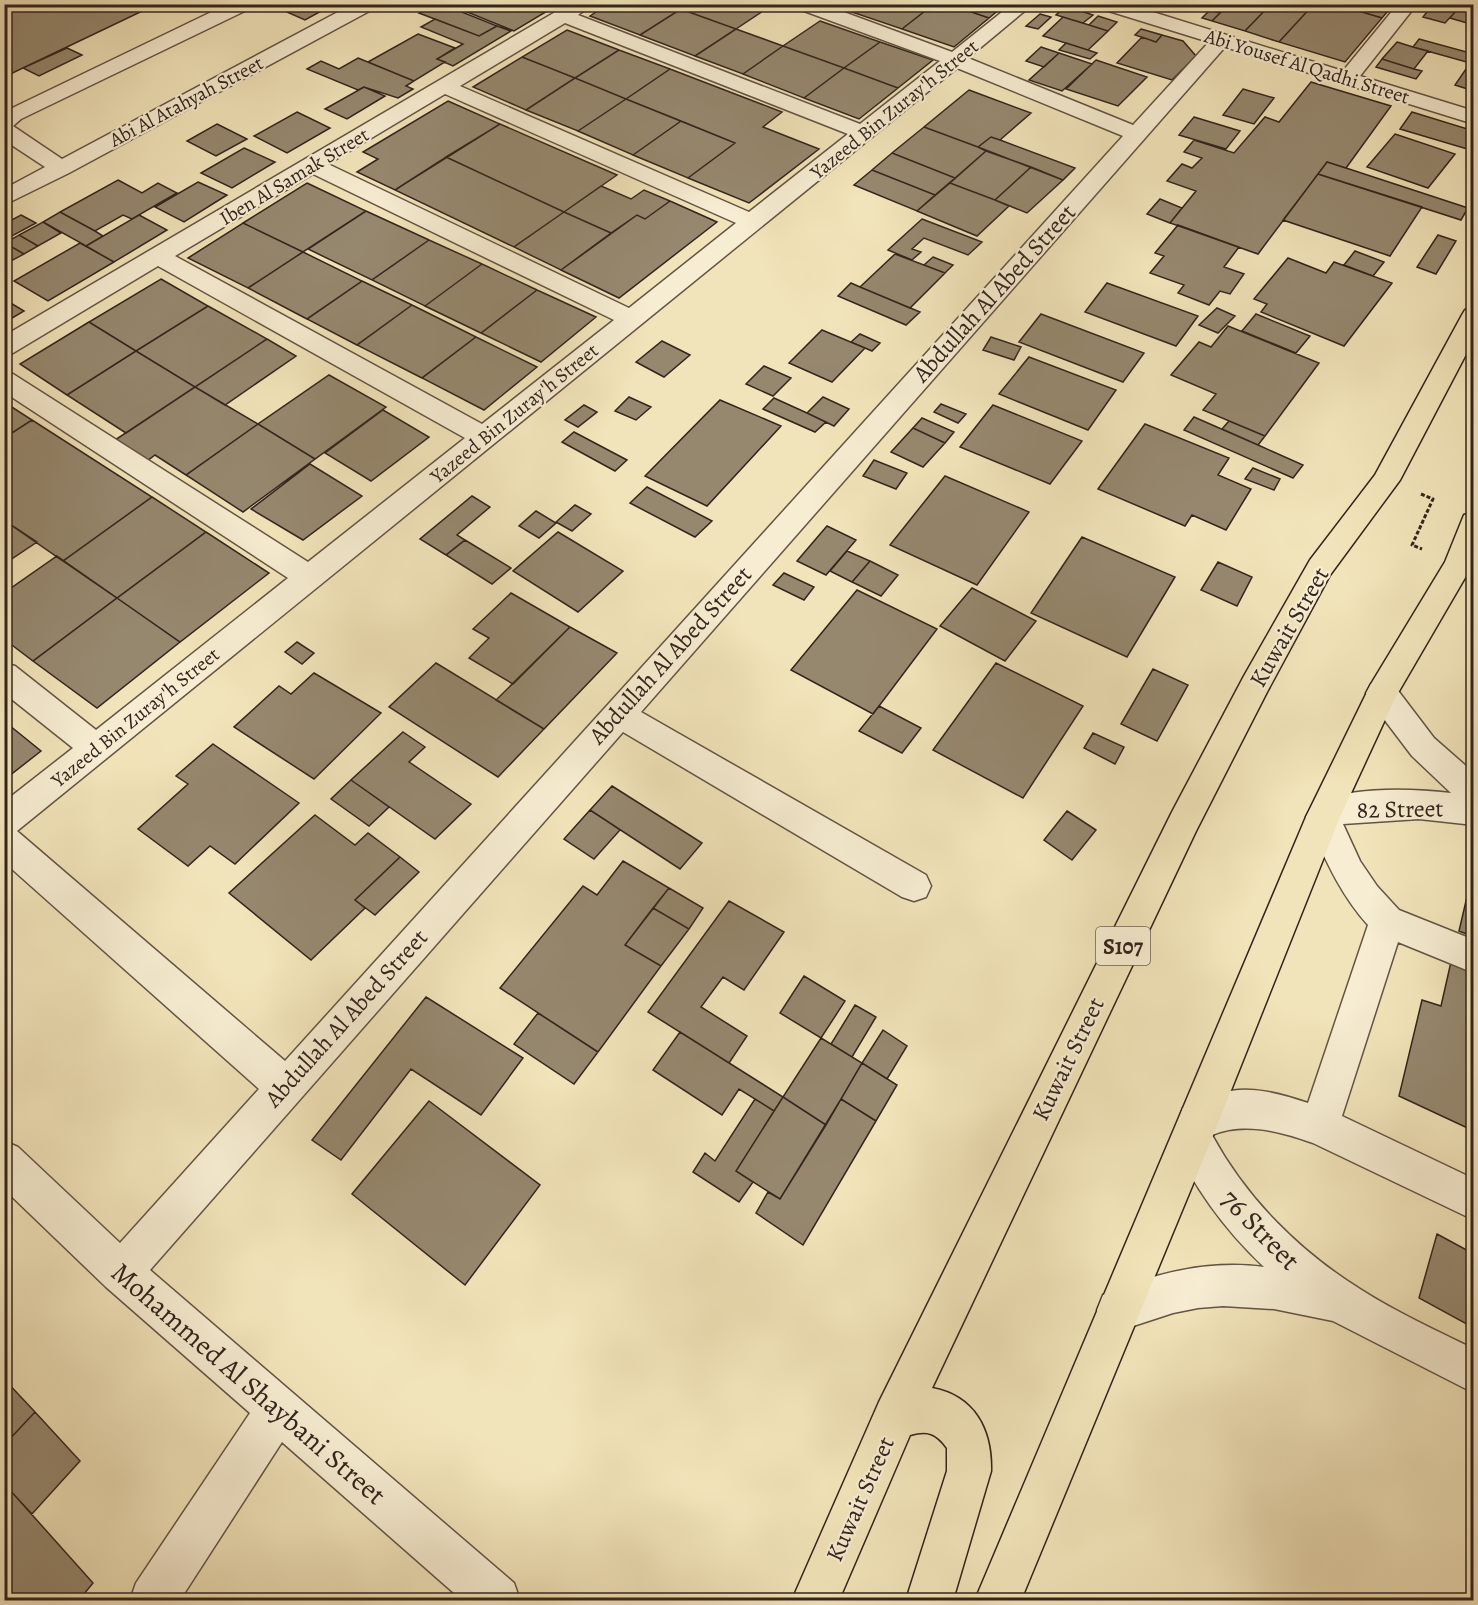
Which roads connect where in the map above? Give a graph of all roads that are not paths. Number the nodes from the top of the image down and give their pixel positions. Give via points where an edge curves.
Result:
1 (244, 4) edge
2 (583, 4) edge
3 (803, 4) edge
4 (1024, 4) edge
5 (1408, 4) edge
6 (366, 5) edge
7 (1114, 6) edge
8 (564, 16) junction
9 (1221, 40) junction
10 (955, 60) junction
11 (1347, 79) junction
12 (444, 86) junction
13 (1473, 118) edge
14 (4, 123) edge
15 (4, 130) edge
16 (864, 133) junction
17 (1136, 134) junction
18 (312, 165) junction
19 (62, 168) junction
20 (4, 198) edge
21 (753, 222) junction
22 (158, 256) junction
23 (1473, 315) edge
24 (632, 319) junction
25 (4, 347) edge
26 (4, 380) edge
27 (484, 437) junction
28 (1473, 522) edge
29 (1466, 556) edge
30 (309, 577) junction
31 (4, 675) edge
32 (1382, 693) junction
33 (618, 714) junction
34 (96, 748) junction
35 (1473, 792) edge
36 (1473, 811) edge
37 (1325, 814) junction
38 (4, 822) edge
39 (4, 841) edge
40 (914, 886) dead end
41 (1387, 921) junction
42 (1473, 957) edge
43 (285, 1086) junction
44 (1320, 1126) junction
45 (1194, 1130) junction
46 (4, 1161) edge
47 (1473, 1199) edge
48 (121, 1272) junction
49 (1347, 1305) junction
50 (1118, 1310) junction
51 (1473, 1372) edge
52 (278, 1409) junction
53 (895, 1418) junction
54 (153, 1600) edge
55 (497, 1600) edge
56 (815, 1600) edge
57 (930, 1600) edge
58 (998, 1600) edge

1 - 14 street
2 - 8 street, Iben Al Samak Street
3 - 10 street
4 - 10 street, Yazeed Bin Zuray'h Street
5 - 11 street
6 - 19 street, Abi Al Atahyah Street
7 - 9 street, Abi Yousef Al Qadhi Street
8 - 12 street, Iben Al Samak Street
8 - 16 street
9 - 11 street, Abi Yousef Al Qadhi Street
9 - 17 street, Abdullah Al Abed Street
10 - 16 street, Yazeed Bin Zuray'h Street
10 - 17 street
11 - 13 street, Abi Yousef Al Qadhi Street
12 - 18 street, Iben Al Samak Street
12 - 21 street
15 - 19 street
16 - 21 street, Yazeed Bin Zuray'h Street
17 - 33 street, Abdullah Al Abed Street
18 - 22 street, Iben Al Samak Street
18 - 24 street
19 - 20 street, Abi Al Atahyah Street
21 - 24 street, Yazeed Bin Zuray'h Street
22 - 25 street, Iben Al Samak Street
22 - 27 street
23 - 53 main road, Kuwait Street / S107 via 1386,480 1320,568 1249,696 1104,983
24 - 27 street, Yazeed Bin Zuray'h Street
26 - 30 street
27 - 30 street, Yazeed Bin Zuray'h Street
28 - 29 main road
29 - 32 main road
30 - 34 street, Yazeed Bin Zuray'h Street
31 - 34 street
32 - 35 street, 82 Street via 1423,748
32 - 37 main road
33 - 40 street
33 - 43 street, Abdullah Al Abed Street
34 - 38 street, Yazeed Bin Zuray'h Street
36 - 37 street, 82 Street via 1418,804 1370,805
37 - 41 street via 1348,872
37 - 45 main road
39 - 43 street
41 - 42 street
41 - 44 street
43 - 48 street, Abdullah Al Abed Street
44 - 45 street via 1253,1109 1221,1112
44 - 47 street
45 - 49 street, 76 Street via 1209,1173 1233,1208 1295,1267
45 - 50 main road
46 - 48 street, Mohammed Al Shaybani Street
48 - 52 street, Mohammed Al Shaybani Street
49 - 50 street, 76 Street via 1285,1289 1215,1285 1182,1289
49 - 51 street, 76 Street
50 - 58 main road
52 - 54 street
52 - 55 street, Mohammed Al Shaybani Street
53 - 56 main road, Kuwait Street / S107
53 - 57 main road via 934,1409 950,1418 963,1433 970,1452 969,1471

